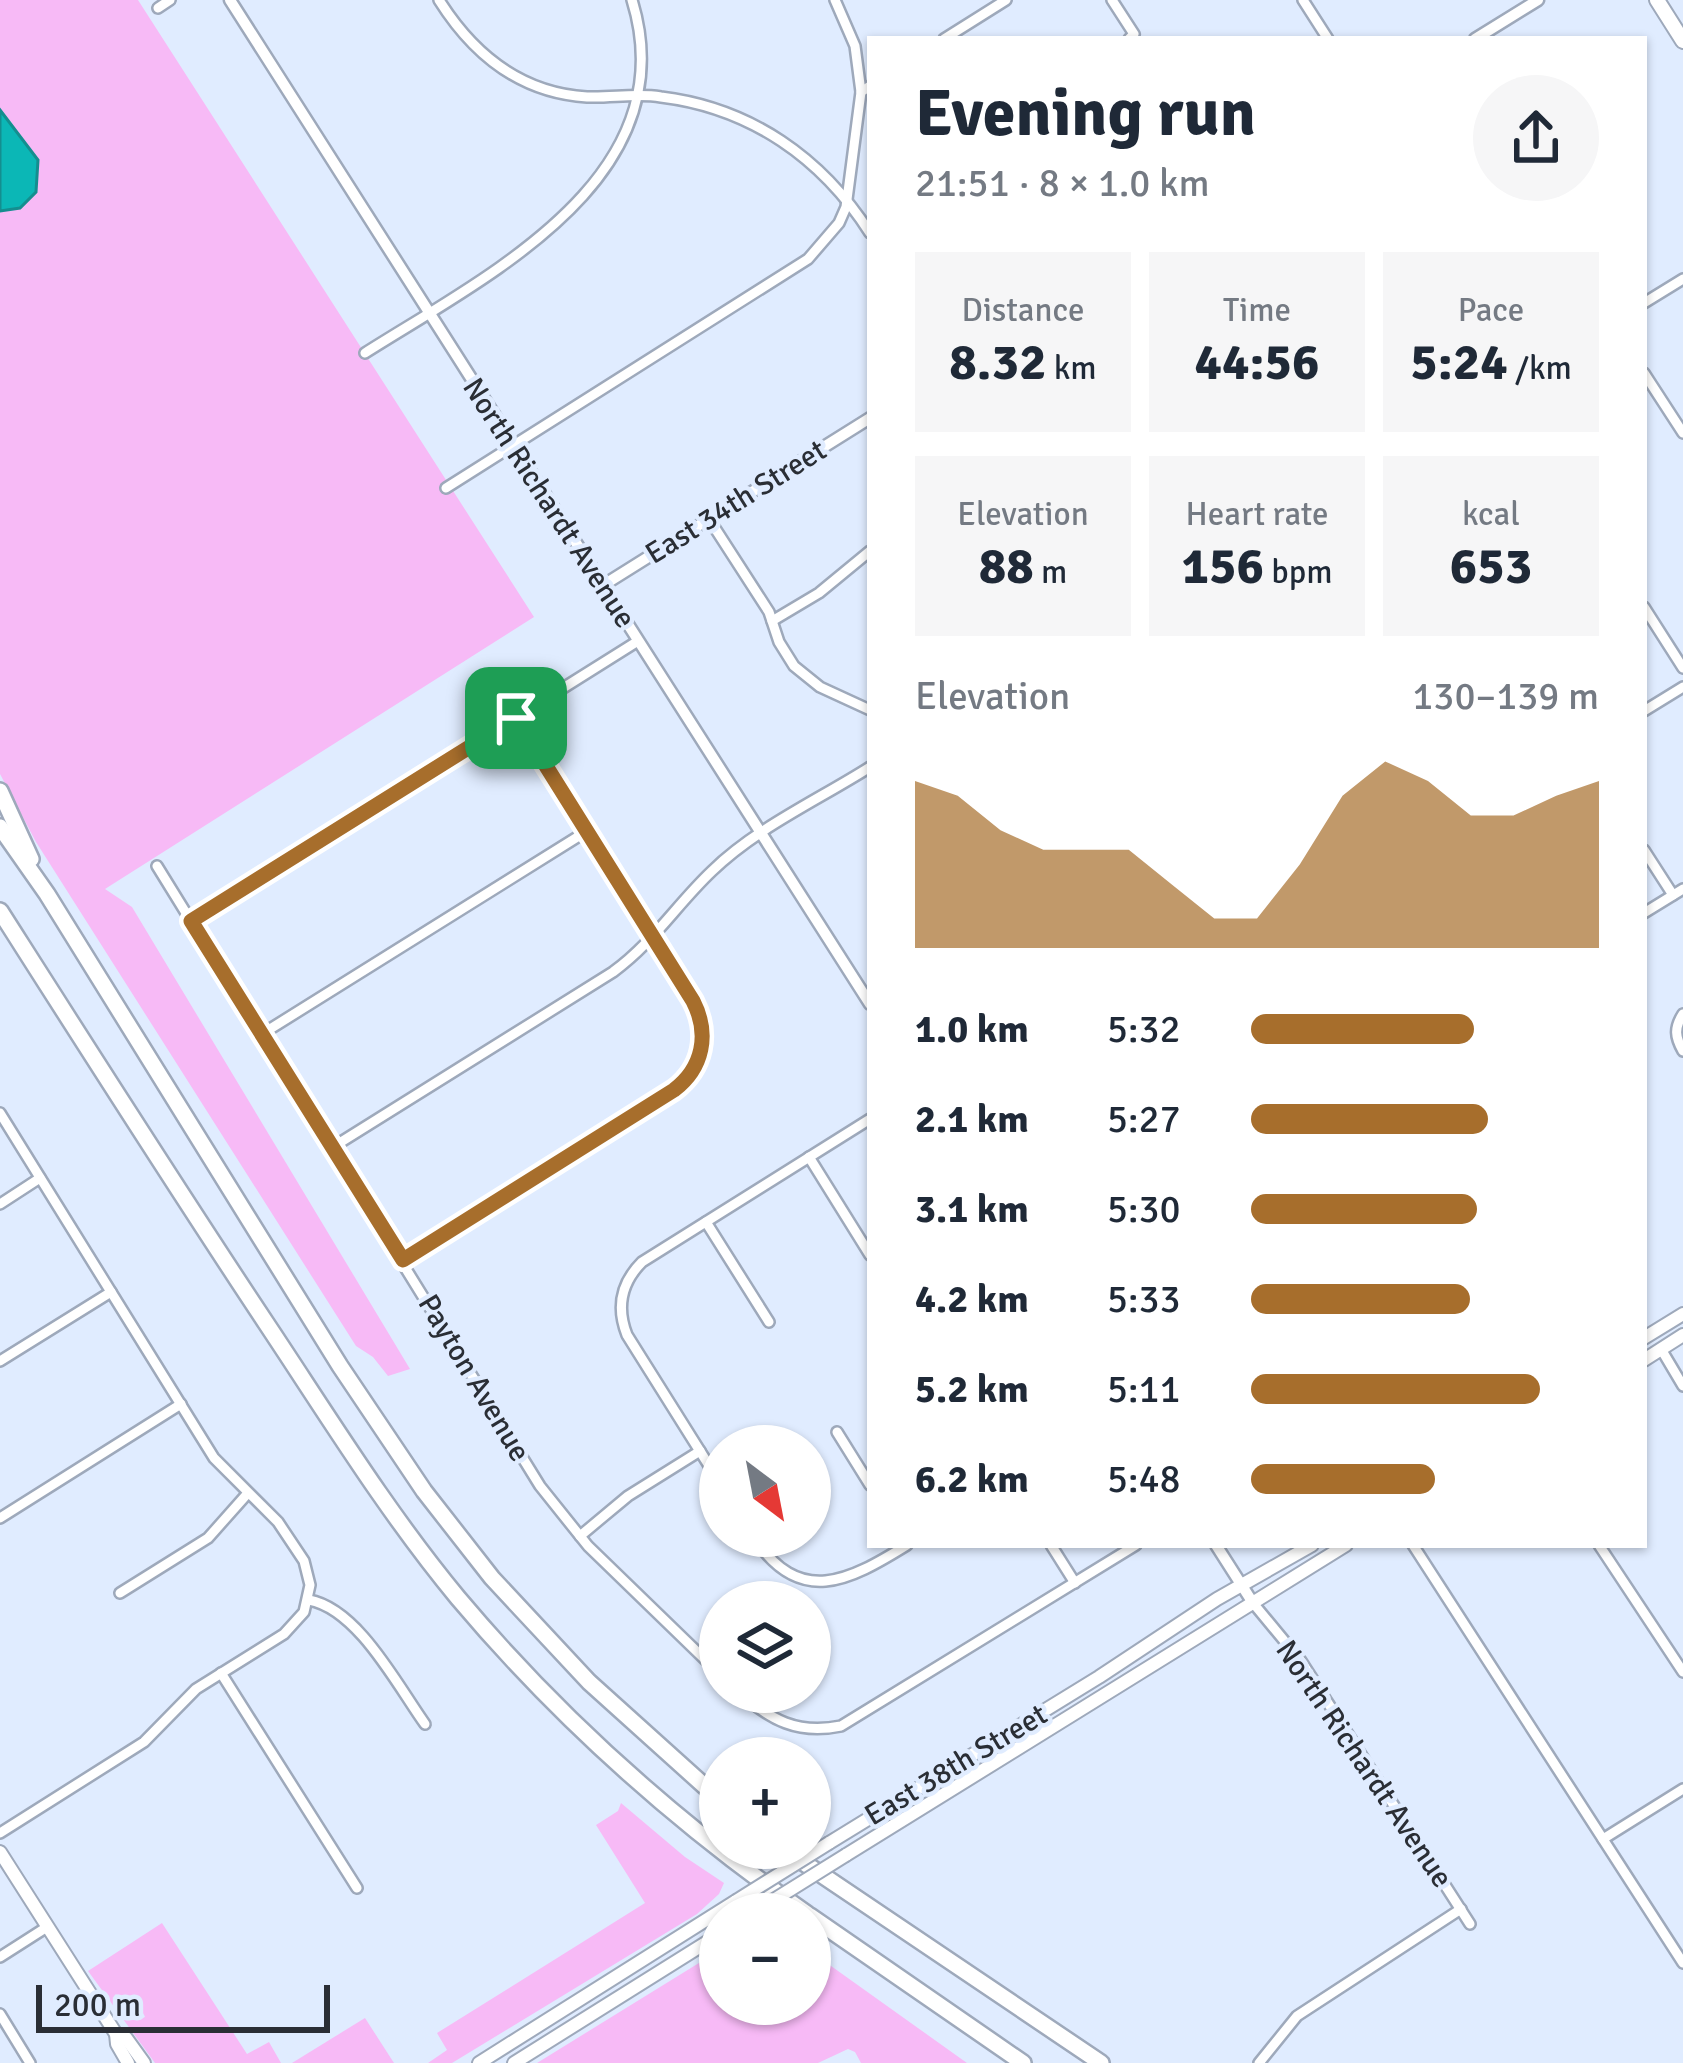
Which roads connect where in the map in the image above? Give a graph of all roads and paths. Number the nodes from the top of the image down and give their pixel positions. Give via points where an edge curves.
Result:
1 (170, 0) edge
2 (230, 0) edge
3 (440, 0) edge
4 (632, 0) edge
5 (836, 0) edge
6 (1006, 0) edge
7 (1112, 0) edge
8 (1303, 0) edge
9 (1538, 0) edge
10 (1657, 0) edge
11 (158, 8) dead end
12 (949, 36) edge
13 (1131, 36) edge
14 (1326, 36) edge
15 (1480, 36) edge
16 (1683, 41) edge
17 (866, 89) edge
18 (638, 95) junction
19 (848, 200) junction
20 (867, 228) edge
21 (1683, 279) edge
22 (1647, 301) edge
23 (428, 313) junction
24 (365, 353) dead end
25 (1647, 379) edge
26 (867, 420) edge
27 (1683, 434) edge
28 (513, 446) junction
29 (446, 488) dead end
30 (709, 519) junction
31 (867, 553) edge
32 (602, 586) junction
33 (1647, 613) edge
34 (772, 621) junction
35 (638, 641) junction
36 (1683, 668) edge
37 (1683, 687) edge
38 (867, 709) edge
39 (1647, 709) edge
40 (516, 718) junction
41 (867, 769) edge
42 (0, 791) edge
43 (0, 826) edge
44 (587, 831) junction
45 (761, 834) junction
46 (1647, 854) edge
47 (157, 866) dead end
48 (1678, 892) edge
49 (46, 894) junction
50 (0, 911) edge
51 (1647, 911) edge
52 (191, 921) junction
53 (654, 939) junction
54 (867, 999) edge
55 (1683, 1014) edge
56 (262, 1034) junction
57 (1683, 1051) edge
58 (0, 1114) edge
59 (867, 1121) edge
60 (333, 1148) junction
61 (809, 1157) junction
62 (40, 1178) junction
63 (0, 1204) edge
64 (706, 1222) junction
65 (867, 1251) edge
66 (403, 1260) junction
67 (111, 1292) junction
68 (1683, 1314) edge
69 (769, 1322) dead end
70 (1647, 1332) edge
71 (1683, 1336) edge
72 (1661, 1349) junction
73 (1647, 1358) edge
74 (0, 1360) edge
75 (1683, 1386) edge
76 (181, 1404) junction
77 (837, 1432) dead end
78 (699, 1449) edge
79 (699, 1452) edge
80 (867, 1480) edge
81 (248, 1493) junction
82 (0, 1518) edge
83 (580, 1536) junction
84 (902, 1548) edge
85 (1053, 1548) edge
86 (1131, 1548) edge
87 (1218, 1548) edge
88 (1307, 1548) edge
89 (1341, 1548) edge
90 (1415, 1548) edge
91 (1602, 1548) edge
92 (771, 1557) edge
93 (1075, 1583) junction
94 (1241, 1585) junction
95 (120, 1593) dead end
96 (309, 1600) junction
97 (1253, 1603) junction
98 (699, 1653) edge
99 (1683, 1672) edge
100 (221, 1673) junction
101 (764, 1713) edge
102 (425, 1724) dead end
103 (699, 1782) edge
104 (1683, 1789) edge
105 (0, 1833) edge
106 (1603, 1839) junction
107 (0, 1852) edge
108 (813, 1869) edge
109 (357, 1888) dead end
110 (779, 1893) edge
111 (785, 1893) edge
112 (1461, 1909) junction
113 (1470, 1924) dead end
114 (47, 1927) junction
115 (831, 1931) edge
116 (699, 1947) edge
117 (0, 1957) edge
118 (1683, 1963) edge
119 (0, 2014) edge
120 (116, 2034) junction
121 (1020, 2061) edge
122 (30, 2063) edge
123 (128, 2063) edge
124 (145, 2063) edge
125 (479, 2063) edge
126 (514, 2063) edge
127 (1101, 2063) edge
128 (1259, 2063) edge

1 - 11 street
2 - 23 street, North Richardt Avenue
3 - 18 street via 473,45 521,80 573,95
4 - 18 street via 641,47
5 - 17 street
6 - 12 street
7 - 13 street
8 - 14 street
9 - 15 street
10 - 16 main road
17 - 19 street
18 - 19 street via 696,103 757,125 806,157
18 - 23 street via 623,141 590,190 512,258
19 - 20 street
19 - 28 street via 839,224 802,264
21 - 22 street
23 - 24 street
23 - 28 street, North Richardt Avenue
25 - 27 street
26 - 30 street, East 34th Street
28 - 29 street
28 - 32 street, North Richardt Avenue
30 - 32 street, East 34th Street
30 - 34 street
31 - 34 street
32 - 35 street, North Richardt Avenue
33 - 36 street
34 - 38 street via 800,673
35 - 40 street
35 - 45 street, North Richardt Avenue
37 - 39 street
40 - 44 street
40 - 52 street
41 - 45 street
42 - 49 highway
43 - 49 highway
44 - 53 street
44 - 56 street
45 - 53 street via 709,873
45 - 54 street, North Richardt Avenue
46 - 48 street
47 - 52 street, Payton Avenue
48 - 51 street
49 - 103 highway via 424,1491 564,1656
50 - 110 highway via 332,1426 437,1571 608,1755
52 - 56 street, Payton Avenue
53 - 60 street
53 - 66 street via 700,1019 697,1063 674,1090
55 - 57 street via 1676,1039
56 - 60 street, Payton Avenue
58 - 62 street
59 - 61 street
60 - 66 street, Payton Avenue
61 - 64 street
61 - 65 street
62 - 63 street
62 - 67 street
64 - 69 street
64 - 78 street via 642,1262 622,1296 625,1331
66 - 83 street, Payton Avenue via 522,1460
67 - 74 street
67 - 76 street
68 - 70 main road
71 - 72 main road
72 - 73 main road
72 - 75 street
76 - 81 street via 219,1466
76 - 82 street
77 - 80 street
79 - 83 street
81 - 95 street via 208,1538
81 - 96 street via 304,1561
83 - 98 street, Payton Avenue
84 - 92 street via 849,1578 813,1581
85 - 93 street
86 - 93 street
87 - 94 street, North Richardt Avenue
88 - 94 main road, East 38th Street
89 - 97 main road, East 38th Street
90 - 106 street
91 - 99 street
93 - 101 street via 854,1721 795,1728
94 - 97 street, North Richardt Avenue
94 - 125 main road, East 38th Street, bridge
96 - 100 street via 287,1631
96 - 102 street via 345,1616
97 - 111 main road, East 38th Street, bridge
97 - 112 street, North Richardt Avenue via 1301,1661
100 - 105 street via 144,1742
100 - 109 street
104 - 106 street
106 - 118 street
107 - 114 main road
108 - 127 highway
112 - 113 street, North Richardt Avenue
112 - 128 street via 1297,2016
114 - 117 street
114 - 120 main road
115 - 121 highway
116 - 126 main road
119 - 122 street
120 - 123 main road
120 - 124 main road

